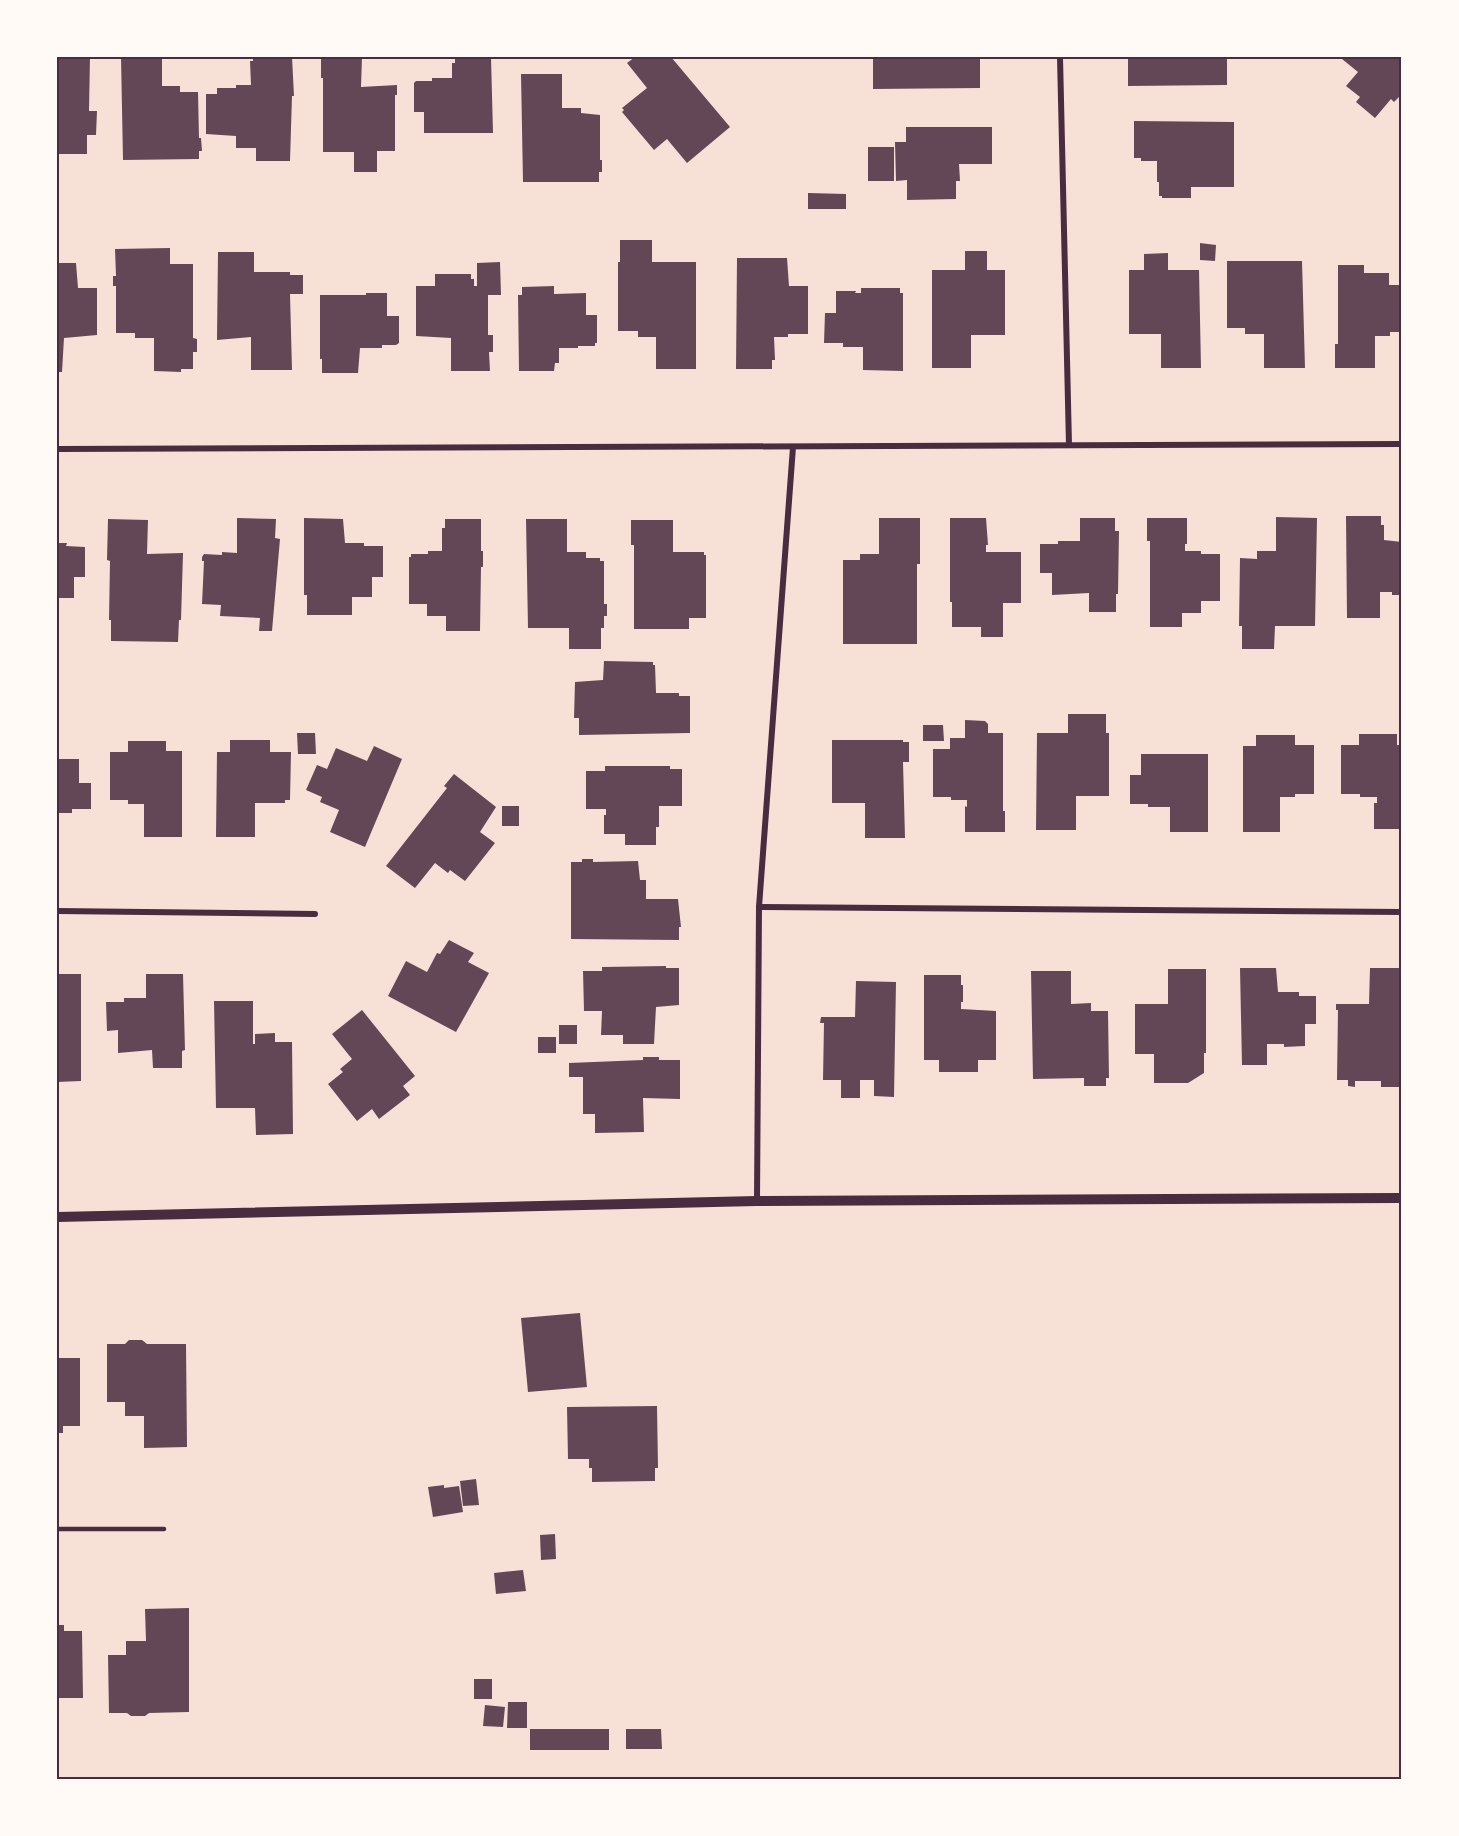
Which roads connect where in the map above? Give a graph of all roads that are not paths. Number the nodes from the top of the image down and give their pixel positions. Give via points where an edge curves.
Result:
1 (1060, 57) edge
2 (1402, 444) edge
3 (1069, 445) junction
4 (793, 447) junction
5 (57, 449) edge
6 (759, 907) junction
7 (57, 911) edge
8 (1402, 912) edge
9 (315, 914) dead end
10 (1402, 1198) edge
11 (757, 1201) junction
12 (57, 1216) edge
13 (57, 1528) edge
14 (164, 1529) dead end

1 - 3 street
2 - 3 street
3 - 4 street
4 - 5 street
4 - 6 street
6 - 8 street
6 - 11 street
7 - 9 street
10 - 11 street
11 - 12 street
13 - 14 lane

